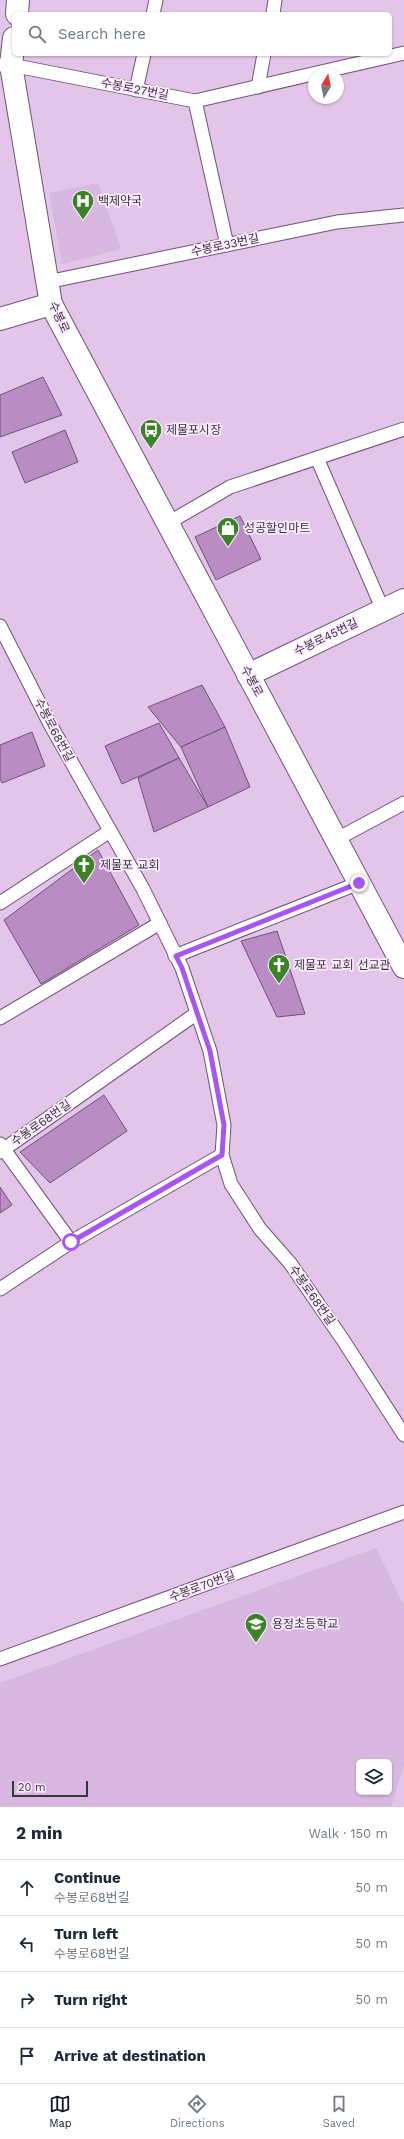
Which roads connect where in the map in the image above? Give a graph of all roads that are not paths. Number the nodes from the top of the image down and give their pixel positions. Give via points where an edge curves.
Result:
1 (18, 0) edge
2 (156, 0) edge
3 (276, 0) edge
4 (17, 12) edge
5 (153, 12) edge
6 (273, 12) edge
7 (12, 45) edge
8 (404, 53) edge
9 (144, 56) edge
10 (264, 56) edge
11 (391, 56) edge
12 (392, 56) edge
13 (6, 65) edge
14 (258, 87) junction
15 (136, 90) junction
16 (195, 101) junction
17 (404, 215) edge
18 (227, 245) junction
19 (47, 282) junction
20 (51, 304) junction
21 (0, 319) edge
22 (404, 429) edge
23 (317, 458) junction
24 (168, 523) junction
25 (404, 600) edge
26 (383, 610) junction
27 (0, 626) edge
28 (248, 675) junction
29 (404, 803) edge
30 (110, 832) junction
31 (336, 839) junction
32 (359, 883) junction
33 (3, 901) edge
34 (160, 923) junction
35 (176, 956) junction
36 (404, 966) edge
37 (197, 1013) junction
38 (0, 1018) edge
39 (1, 1148) edge
40 (222, 1155) junction
41 (71, 1242) junction
42 (0, 1289) edge
43 (404, 1435) edge
44 (404, 1512) edge
45 (0, 1659) edge

1 - 4 street
2 - 5 lane
3 - 6 lane
7 - 13 street, 수봉로
8 - 12 lane, 수봉로27번길
9 - 15 lane
10 - 14 lane
11 - 14 lane, 수봉로27번길
13 - 15 lane, 수봉로27번길
13 - 19 street, 수봉로
14 - 16 lane, 수봉로27번길
15 - 16 lane, 수봉로27번길
16 - 18 lane
17 - 18 lane, 수봉로33번길 via 337,222
18 - 19 lane, 수봉로33번길
19 - 20 street, 수봉로
20 - 21 street
20 - 24 street, 수봉로
22 - 23 lane
23 - 24 lane via 230,487
23 - 26 lane
24 - 28 street, 수봉로
25 - 26 street, 수봉로45번길
26 - 28 street, 수봉로45번길
27 - 30 lane, 수봉로68번길 via 50,724
28 - 31 street, 수봉로
29 - 31 lane
30 - 33 lane
30 - 34 lane, 수봉로68번길 via 144,889
31 - 32 street, 수봉로
32 - 35 lane
32 - 36 street, 수봉로
34 - 35 lane, 수봉로68번길
34 - 38 lane
35 - 37 lane, 수봉로68번길
37 - 39 lane, 수봉로68번길
37 - 40 lane, 수봉로68번길 via 210,1051 224,1125
39 - 41 lane
40 - 41 lane
40 - 43 lane, 수봉로68번길 via 231,1184 260,1229 290,1263
41 - 42 lane
44 - 45 lane, 수봉로70번길

